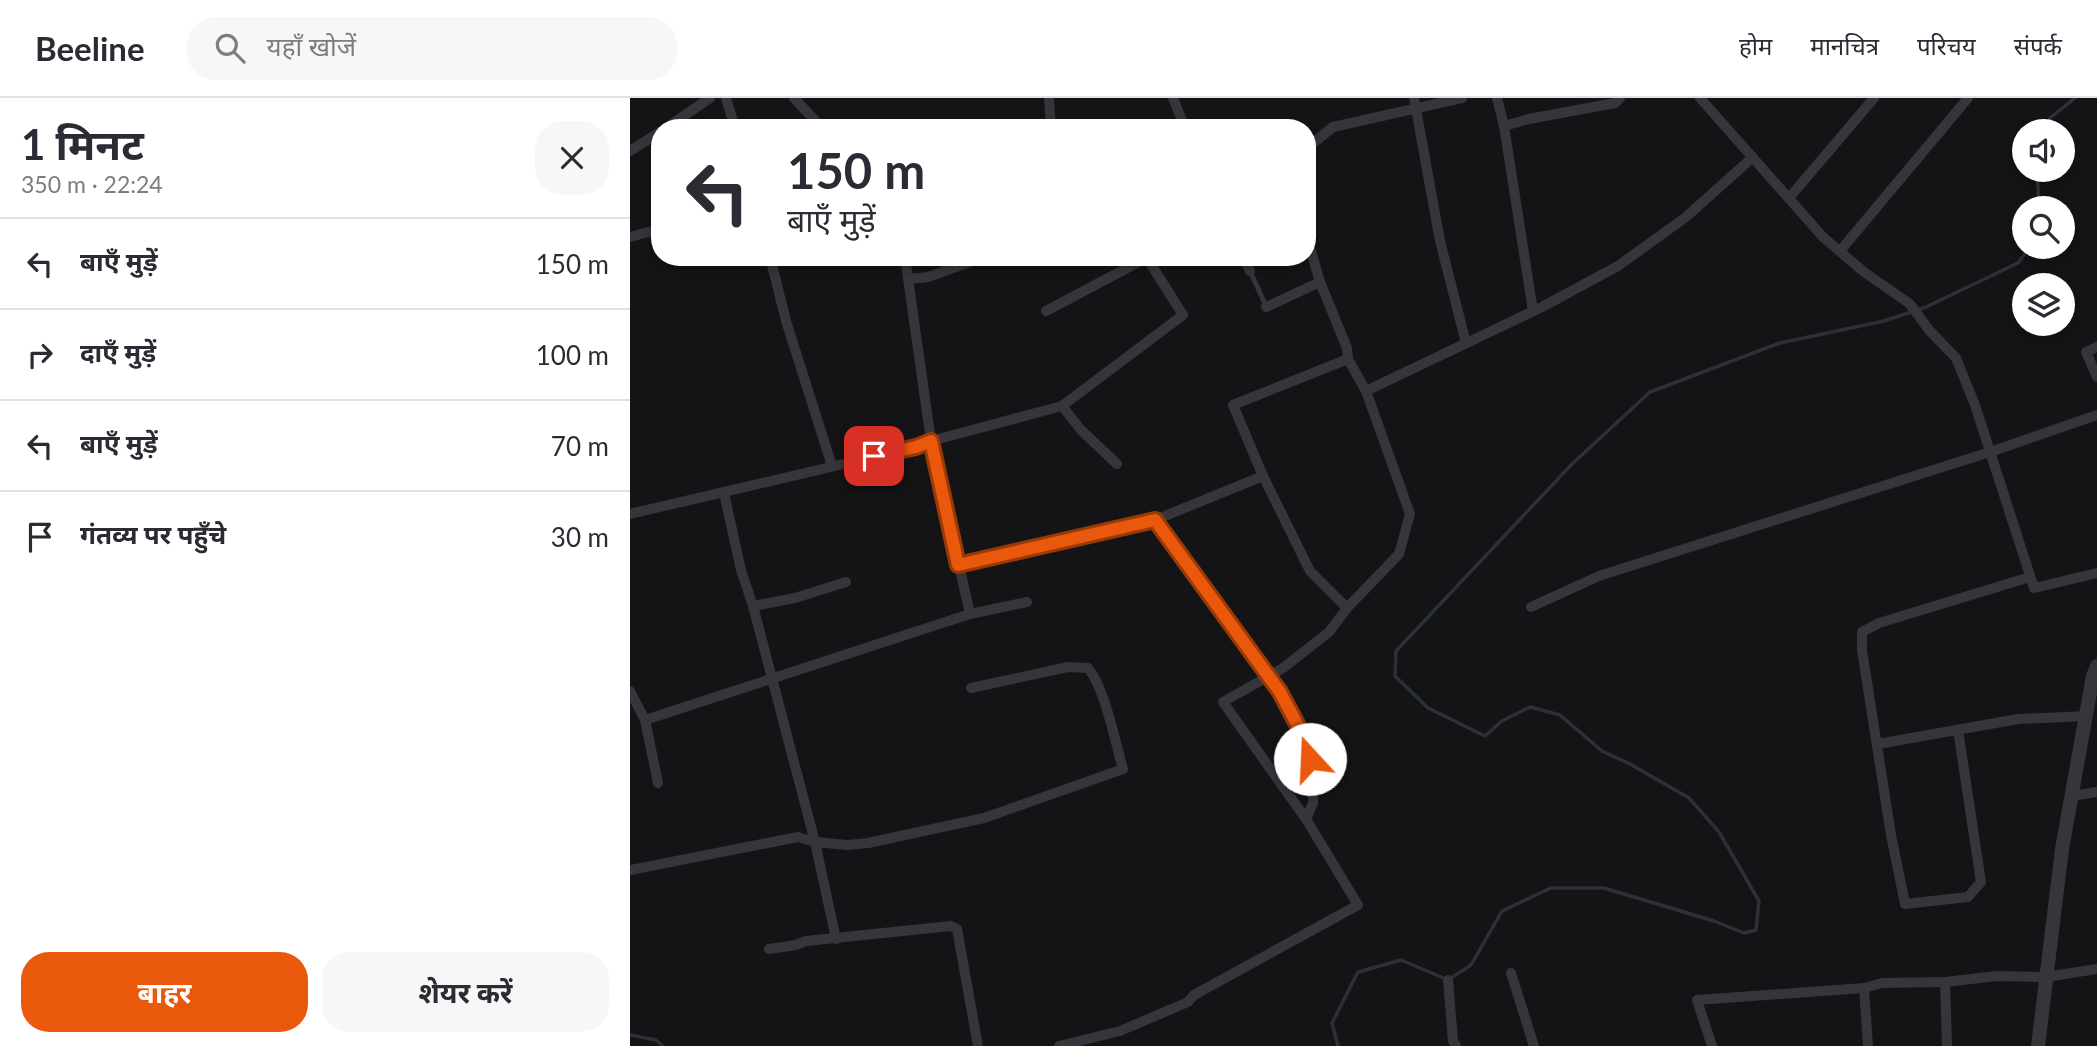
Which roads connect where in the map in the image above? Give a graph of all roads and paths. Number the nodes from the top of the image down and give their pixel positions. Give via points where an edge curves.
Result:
1 (710, 98) edge
2 (726, 98) edge
3 (794, 98) edge
4 (1049, 98) edge
5 (1173, 98) edge
6 (1462, 98) edge
7 (1497, 98) edge
8 (1620, 98) edge
9 (1700, 98) edge
10 (1874, 98) edge
11 (1968, 98) edge
12 (1415, 104) edge
13 (679, 119) edge
14 (732, 119) edge
15 (814, 119) edge
16 (1050, 119) edge
17 (1181, 119) edge
18 (1504, 125) junction
19 (651, 138) edge
20 (1316, 141) edge
21 (630, 151) edge
22 (1753, 158) junction
23 (1789, 198) junction
24 (651, 231) edge
25 (630, 237) edge
26 (1840, 251) junction
27 (773, 266) edge
28 (907, 266) edge
29 (959, 266) edge
30 (1132, 266) edge
31 (1152, 266) edge
32 (1248, 266) edge
33 (1315, 266) edge
34 (1250, 271) joint
35 (909, 279) junction
36 (1320, 282) junction
37 (1266, 307) joint
38 (1046, 311) dead end
39 (1533, 311) junction
40 (1466, 343) junction
41 (2097, 347) edge
42 (1348, 359) junction
43 (2097, 377) edge
44 (1366, 391) junction
45 (1062, 406) junction
46 (2097, 415) edge
47 (931, 441) junction
48 (1990, 452) junction
49 (1117, 464) dead end
50 (832, 466) junction
51 (1263, 476) junction
52 (724, 494) junction
53 (630, 514) edge
54 (1155, 520) junction
55 (958, 565) junction
56 (2097, 573) edge
57 (2030, 577) junction
58 (846, 582) dead end
59 (1027, 602) dead end
60 (753, 606) junction
61 (1531, 607) dead end
62 (1347, 608) junction
63 (970, 614) junction
64 (2097, 666) edge
65 (1268, 676) junction
66 (772, 678) junction
67 (971, 688) dead end
68 (630, 691) edge
69 (2093, 700) edge
70 (2086, 716) junction
71 (645, 720) junction
72 (1958, 730) junction
73 (1878, 744) junction
74 (658, 783) dead end
75 (2097, 792) edge
76 (2072, 796) junction
77 (1306, 819) junction
78 (815, 842) junction
79 (630, 870) edge
80 (836, 939) junction
81 (769, 948) dead end
82 (2097, 969) edge
83 (1511, 973) dead end
84 (2046, 977) junction
85 (1448, 980) dead end
86 (1945, 982) junction
87 (1864, 988) junction
88 (978, 1046) edge
89 (1059, 1046) edge
90 (1456, 1046) edge
91 (1534, 1046) edge
92 (1712, 1046) edge
93 (1868, 1046) edge
94 (1947, 1046) edge
95 (2038, 1046) edge

1 - 13 street
2 - 14 street
3 - 15 street
4 - 16 street
5 - 17 street
6 - 12 street
7 - 18 street
8 - 18 street via 1615,103
9 - 22 street
10 - 23 street
11 - 26 street
12 - 20 street via 1333,127
12 - 40 street via 1440,241
18 - 39 street
19 - 21 street
22 - 23 street
22 - 39 street via 1618,266
23 - 26 street
24 - 25 street
26 - 48 street via 1910,304 1956,358
27 - 50 street
28 - 35 street
29 - 35 street
30 - 38 street
31 - 45 street via 1184,315
32 - 34 street
33 - 36 street
34 - 37 lane
35 - 47 street
36 - 37 street
36 - 42 street
39 - 40 street
40 - 44 street
41 - 43 street via 2086,352
42 - 44 street
42 - 51 street via 1233,405
44 - 62 street via 1410,514 1399,554
45 - 47 street
45 - 49 street
46 - 48 street
47 - 50 street
47 - 55 street
48 - 57 street
48 - 61 street via 1599,576
50 - 52 street
51 - 54 street
51 - 62 street via 1310,571
52 - 53 street
52 - 60 street
54 - 55 street
54 - 65 street
55 - 63 street
56 - 57 street via 2034,589
57 - 73 street via 1862,632
58 - 60 street
59 - 63 street
60 - 66 street
62 - 65 street via 1329,632
63 - 66 street
64 - 69 street
65 - 77 street via 1306,741 1314,777 1313,803
65 - 77 street via 1223,702
66 - 71 street
66 - 78 street
67 - 78 street via 1068,667 1088,668 1100,691 1123,769 984,818 868,843
68 - 71 street
69 - 70 street
70 - 72 street via 2018,719
70 - 76 street
71 - 74 street
72 - 73 street
72 - 73 street via 1981,882 1968,897 1905,904
75 - 76 street
76 - 84 street
77 - 89 street via 1358,905 1188,1002 1120,1031
78 - 79 street via 798,837
78 - 80 street
80 - 81 street
80 - 88 street via 957,929
82 - 84 street
83 - 91 street
84 - 86 street
84 - 95 street
85 - 90 street
86 - 87 street
86 - 94 street
87 - 92 street via 1697,1000
87 - 93 street

